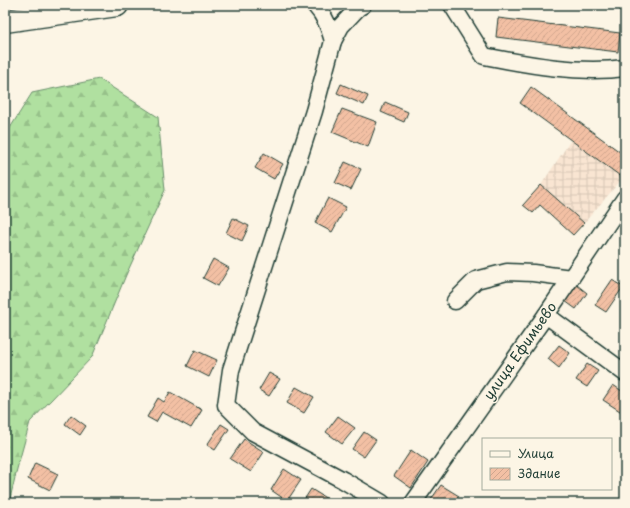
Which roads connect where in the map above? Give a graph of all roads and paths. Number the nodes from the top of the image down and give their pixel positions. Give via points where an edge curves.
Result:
1 (117, 5) edge
2 (315, 5) edge
3 (363, 5) edge
4 (452, 5) edge
5 (5, 21) edge
6 (333, 41) junction
7 (625, 68) edge
8 (625, 198) edge
9 (571, 278) junction
10 (455, 301) dead end
11 (546, 315) junction
12 (625, 372) edge
13 (382, 503) edge
14 (413, 503) edge

1 - 5 highway
2 - 6 street via 327,22
3 - 6 street via 341,26
4 - 7 street via 484,56 570,69
6 - 13 street via 314,111 231,370 226,405 253,432
8 - 9 street, улица Ефимьево
9 - 10 street via 507,272 476,280
9 - 11 street, улица Ефимьево
11 - 12 street
11 - 14 street, улица Ефимьево

